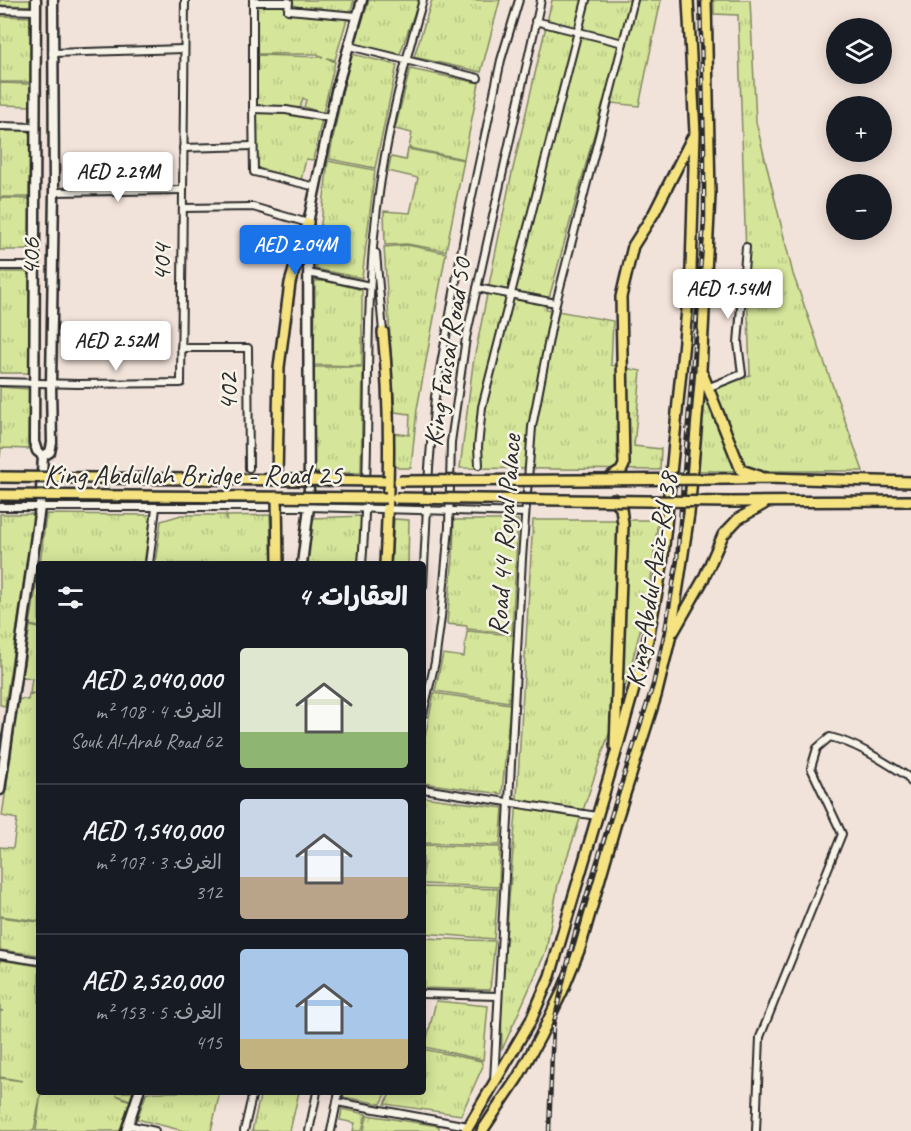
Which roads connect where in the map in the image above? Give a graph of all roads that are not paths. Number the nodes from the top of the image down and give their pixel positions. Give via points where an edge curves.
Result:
1 (36, 0) edge
2 (53, 0) edge
3 (185, 0) edge
4 (362, 0) edge
5 (423, 0) edge
6 (519, 0) edge
7 (541, 0) edge
8 (586, 0) edge
9 (634, 0) edge
10 (688, 0) edge
11 (706, 0) edge
12 (253, 1) edge
13 (0, 10) edge
14 (36, 11) junction
15 (357, 16) junction
16 (535, 21) junction
17 (578, 31) junction
18 (623, 43) junction
19 (348, 46) junction
20 (184, 49) junction
21 (52, 53) junction
22 (407, 61) junction
23 (478, 78) dead end
24 (253, 109) junction
25 (330, 118) junction
26 (0, 126) edge
27 (36, 127) junction
28 (695, 133) junction
29 (253, 146) junction
30 (183, 148) junction
31 (316, 187) junction
32 (183, 190) junction
33 (54, 192) junction
34 (183, 208) junction
35 (308, 223) junction
36 (374, 235) junction
37 (746, 247) dead end
38 (0, 266) edge
39 (35, 266) junction
40 (308, 273) junction
41 (370, 286) junction
42 (477, 288) junction
43 (511, 294) junction
44 (556, 303) junction
45 (383, 333) joint
46 (181, 348) junction
47 (701, 370) junction
48 (0, 381) edge
49 (34, 383) junction
50 (51, 384) junction
51 (707, 388) junction
52 (43, 456) junction
53 (479, 465) dead end
54 (249, 468) dead end
55 (0, 477) edge
56 (610, 478) junction
57 (767, 478) junction
58 (277, 480) junction
59 (387, 481) junction
60 (911, 482) edge
61 (0, 495) edge
62 (277, 497) junction
63 (390, 498) junction
64 (613, 499) junction
65 (911, 501) edge
66 (767, 502) junction
67 (0, 507) edge
68 (40, 507) junction
69 (309, 507) junction
70 (156, 508) junction
71 (367, 509) junction
72 (388, 510) junction
73 (428, 511) junction
74 (449, 511) junction
75 (525, 513) junction
76 (149, 561) edge
77 (278, 561) edge
78 (302, 561) edge
79 (362, 561) edge
80 (385, 561) edge
81 (425, 561) edge
82 (670, 639) junction
83 (426, 701) edge
84 (614, 759) junction
85 (911, 782) edge
86 (426, 789) edge
87 (0, 790) edge
88 (509, 802) junction
89 (597, 816) junction
90 (0, 956) edge
91 (36, 961) edge
92 (426, 994) edge
93 (498, 996) junction
94 (494, 1085) junction
95 (138, 1095) edge
96 (252, 1095) edge
97 (316, 1095) edge
98 (338, 1095) edge
99 (337, 1102) junction
100 (128, 1128) edge
101 (464, 1128) edge
102 (483, 1130) edge
103 (155, 1131) edge
104 (244, 1131) edge
105 (309, 1131) edge
106 (331, 1131) edge
107 (756, 1131) edge

1 - 14 main road, 406
2 - 21 main road, 406
3 - 20 street, 404
4 - 15 main road
5 - 22 street
6 - 73 street via 501,60 469,210 438,385
7 - 16 street, King Faisal Road 50
8 - 17 street
9 - 18 street, Road 44 Royal Palace
10 - 28 main road, King-Abdul-Aziz-Rd 38
11 - 47 main road, King-Abdul-Aziz-Rd 38 via 710,195
12 - 15 street via 288,2 288,10
12 - 24 street
13 - 14 street
14 - 27 main road, 406
15 - 19 main road
16 - 17 street
16 - 42 street, King Faisal Road 50
17 - 18 street
17 - 43 street
18 - 44 street, Road 44 Royal Palace
19 - 22 street
19 - 25 main road
20 - 21 street
20 - 30 street, 404
21 - 33 main road, 406
22 - 23 street
22 - 36 street via 387,137
24 - 25 street
24 - 29 street
25 - 31 main road
26 - 27 street
27 - 39 main road, 406
28 - 56 main road via 633,246 621,297 624,465
28 - 84 main road, King-Abdul-Aziz-Rd 38 via 690,268 662,566 648,639
29 - 30 street
29 - 31 street via 254,172
30 - 32 street, 404
31 - 35 main road
32 - 33 street
32 - 34 street, 404
33 - 50 main road, 406
34 - 35 street via 253,207
34 - 46 street, 404
35 - 40 main road
35 - 58 main road via 290,283 279,367
36 - 41 street
36 - 45 street
37 - 51 street via 738,343 742,374
38 - 39 street
39 - 49 main road, 406
40 - 41 street
40 - 69 main road
41 - 71 street
42 - 43 street
42 - 74 street, King Faisal Road 50 via 451,442
43 - 44 street
43 - 53 street via 482,407
44 - 75 street, Road 44 Royal Palace via 532,427
45 - 59 main road via 389,385
46 - 50 street, 404 via 181,383
46 - 54 street, 402 via 248,348
47 - 51 main road
47 - 82 main road, King-Abdul-Aziz-Rd 38 via 689,514
48 - 49 street
49 - 50 street
49 - 52 main road, 406 via 34,442
50 - 52 main road, 406 via 52,443 50,452
51 - 57 main road via 741,470
52 - 68 main road
55 - 58 main road, King Abdullah Bridge - Road 25, bridge
56 - 57 main road, bridge
56 - 59 main road, King Abdullah Bridge - Road 25, bridge
57 - 60 main road
58 - 59 main road, King Abdullah Bridge - Road 25, bridge
59 - 63 main road
61 - 62 main road, King Abdullah Bridge - Road 25, bridge
62 - 63 main road, King Abdullah Bridge - Road 25, bridge
62 - 77 main road, bridge
63 - 64 main road, King Abdullah Bridge - Road 25, bridge
63 - 72 main road
64 - 66 main road, King Abdullah Bridge - Road 25, bridge
64 - 84 main road via 621,508 623,524
65 - 66 main road, King Abdullah Bridge - Road 25
66 - 82 main road via 738,519 723,535
67 - 68 street
68 - 70 street
68 - 87 main road
69 - 70 street
69 - 71 street
69 - 78 main road
70 - 76 street
71 - 72 street
71 - 79 street
72 - 73 street
72 - 80 main road
73 - 74 street
73 - 81 street
74 - 75 street
74 - 83 street, King Faisal Road 50 via 441,617
75 - 88 street, Road 44 Royal Palace
82 - 102 main road, King-Abdul-Aziz-Rd 38 via 580,948 540,1037
84 - 89 main road, King-Abdul-Aziz-Rd 38
85 - 107 street via 887,764 841,740 830,737 817,748 811,768 842,834 760,1037
86 - 88 street
88 - 89 street
88 - 93 street, Road 44 Royal Palace
89 - 94 main road, King-Abdul-Aziz-Rd 38 via 550,976 531,1020
90 - 91 street
92 - 93 street
93 - 94 street, Road 44 Royal Palace
94 - 101 main road, King-Abdul-Aziz-Rd 38
95 - 100 main road
96 - 104 street
97 - 105 street
98 - 99 street
99 - 101 street
99 - 106 street
100 - 103 street

